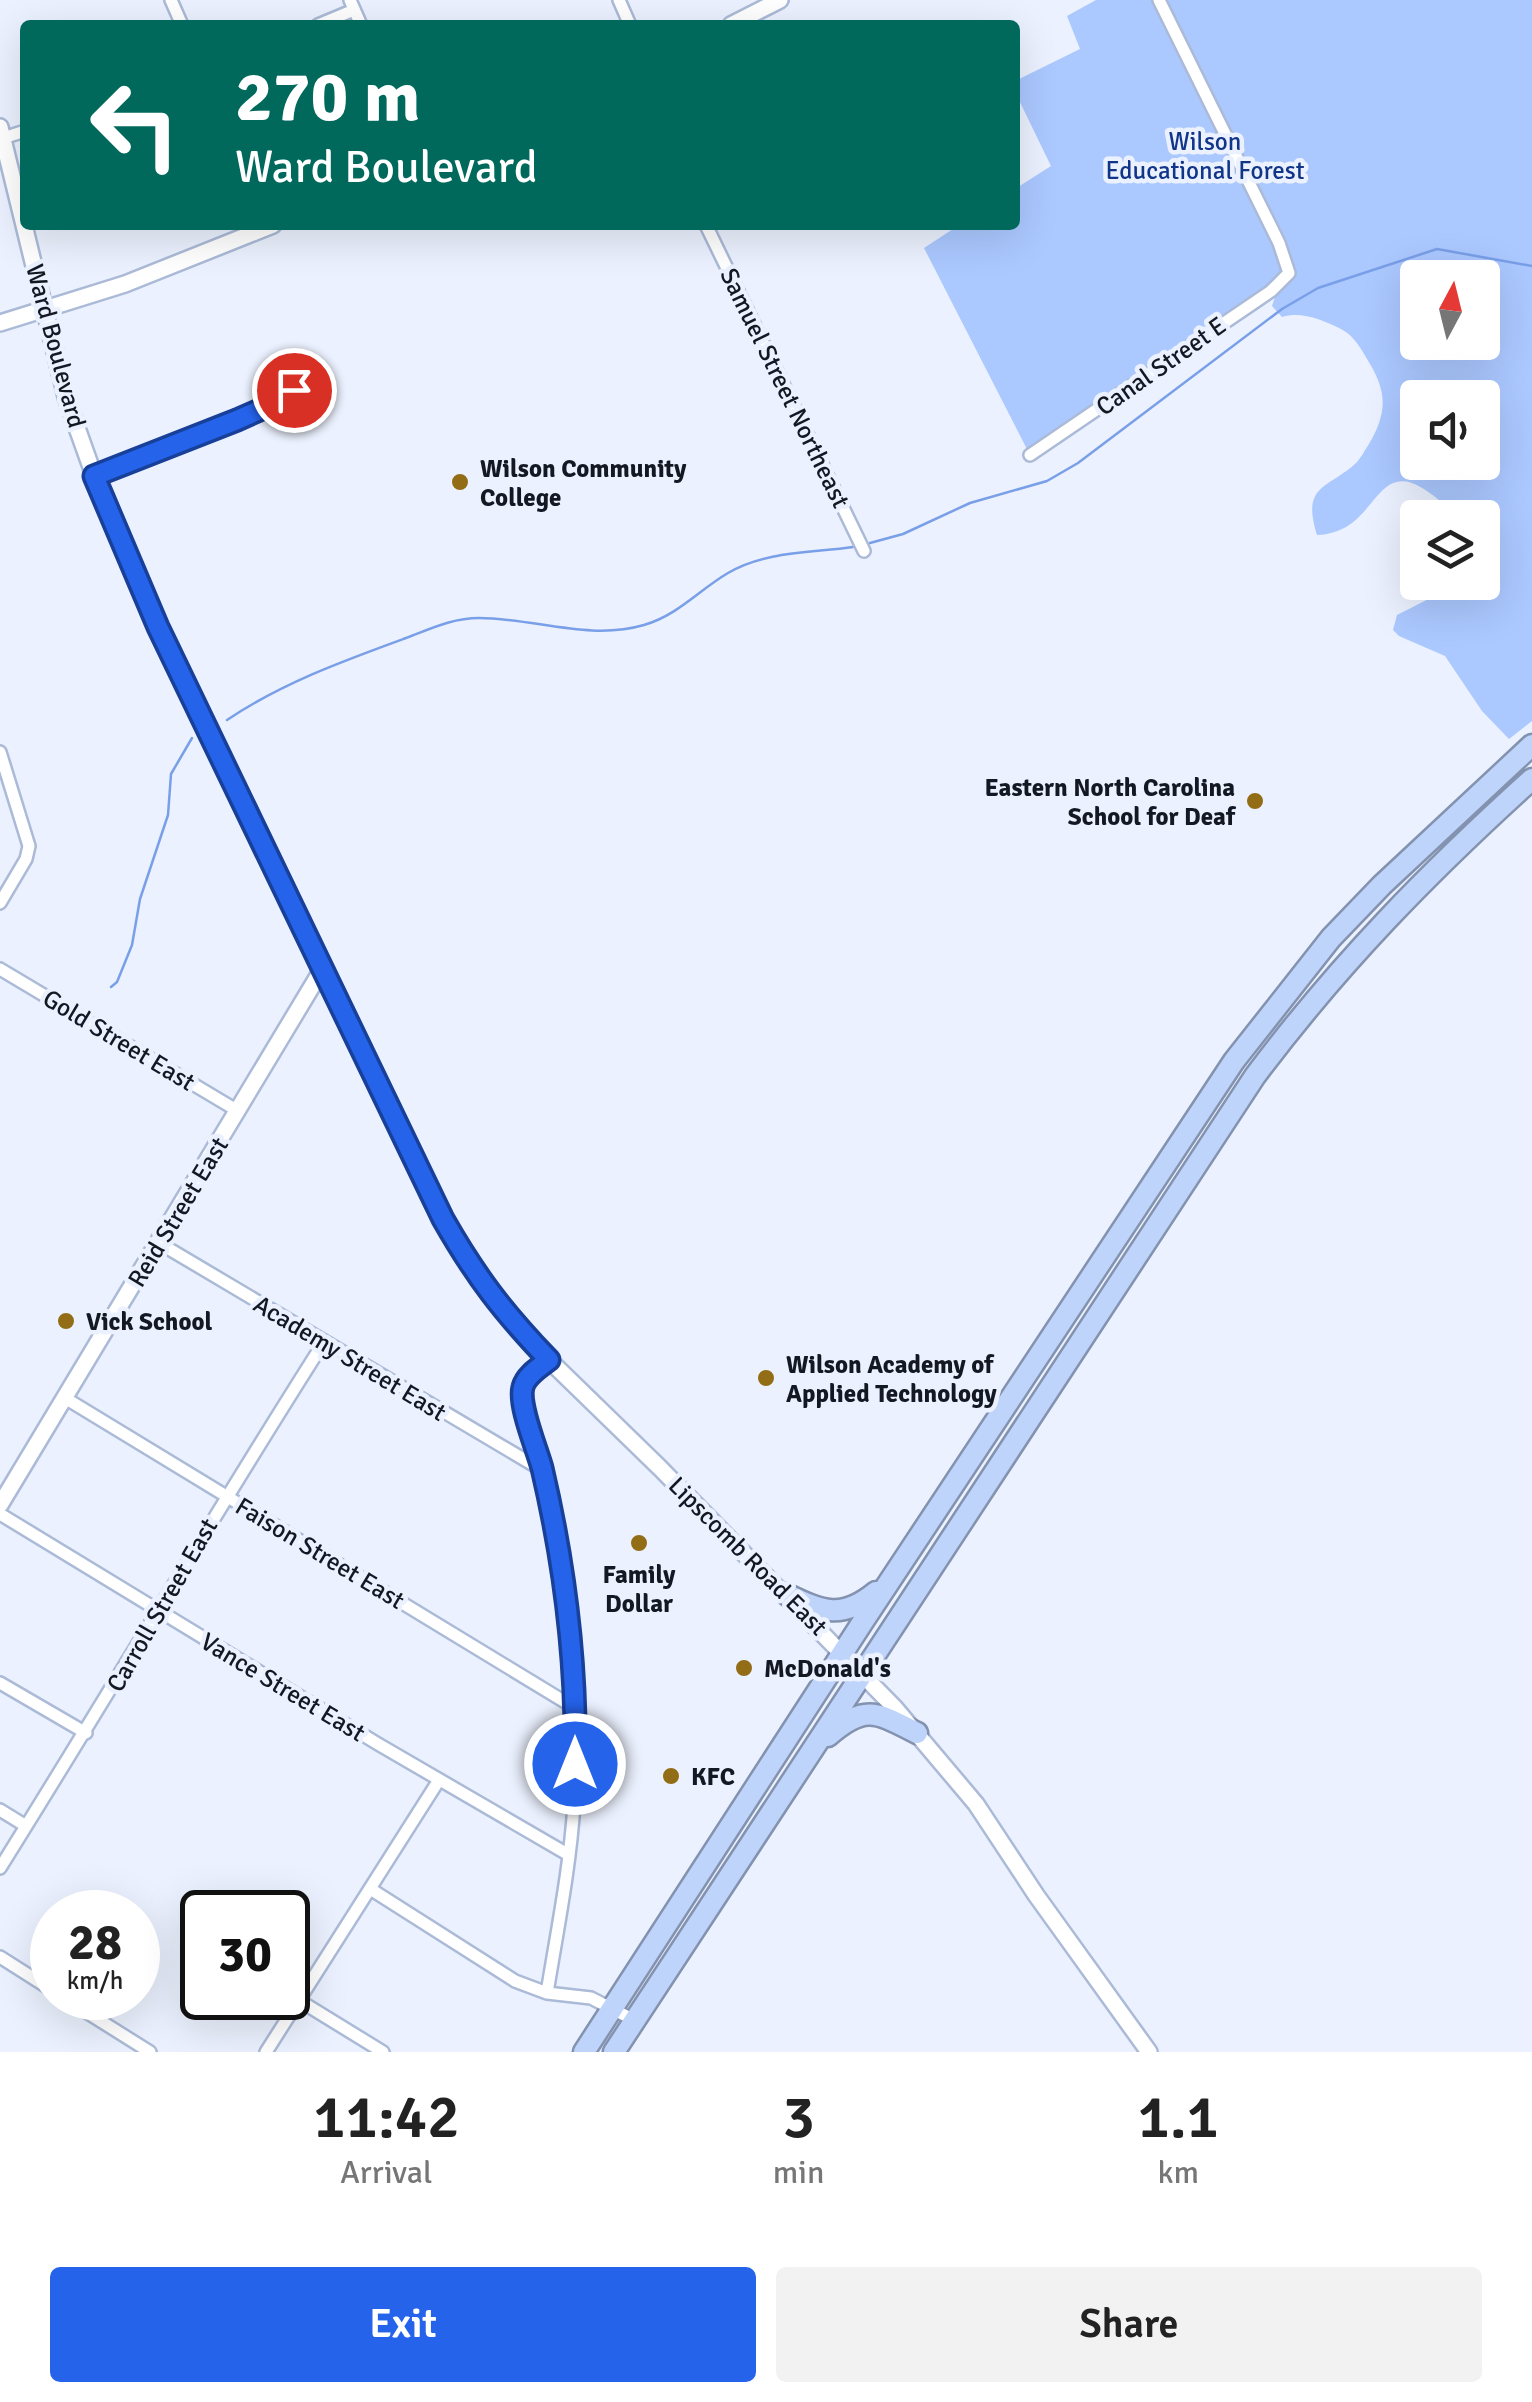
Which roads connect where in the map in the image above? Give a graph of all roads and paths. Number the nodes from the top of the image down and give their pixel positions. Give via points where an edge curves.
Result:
1 (780, 0) edge
2 (1159, 0) edge
3 (352, 5) edge
4 (326, 20) edge
5 (741, 20) edge
6 (1, 135) edge
7 (20, 211) edge
8 (25, 230) edge
9 (259, 230) edge
10 (708, 230) edge
11 (45, 310) junction
12 (0, 323) edge
13 (312, 376) dead end
14 (1030, 455) dead end
15 (94, 476) junction
16 (864, 551) dead end
17 (1532, 745) edge
18 (0, 752) edge
19 (1532, 779) edge
20 (0, 904) edge
21 (323, 968) junction
22 (0, 969) edge
23 (238, 1111) junction
24 (159, 1243) junction
25 (324, 1342) junction
26 (549, 1360) junction
27 (65, 1398) junction
28 (542, 1470) junction
29 (226, 1496) junction
30 (0, 1505) edge
31 (0, 1514) edge
32 (890, 1582) junction
33 (786, 1594) junction
34 (158, 1612) junction
35 (844, 1653) junction
36 (862, 1672) junction
37 (0, 1683) edge
38 (575, 1708) junction
39 (916, 1732) junction
40 (86, 1734) junction
41 (808, 1754) junction
42 (440, 1780) junction
43 (0, 1810) edge
44 (26, 1826) junction
45 (569, 1855) junction
46 (0, 1868) edge
47 (372, 1890) junction
48 (0, 1957) edge
49 (30, 1976) edge
50 (310, 1986) edge
51 (547, 1993) junction
52 (310, 2007) edge
53 (614, 2007) junction
54 (99, 2020) edge
55 (287, 2020) edge
56 (634, 2020) junction
57 (150, 2052) edge
58 (266, 2052) edge
59 (382, 2052) edge
60 (584, 2052) edge
61 (614, 2052) edge
62 (1150, 2052) edge

1 - 5 main road
2 - 14 street, Canal Street E via 1289,273
3 - 4 street
6 - 7 main road, Ward Boulevard
8 - 11 main road, Ward Boulevard
9 - 11 main road
10 - 16 street, Samuel Street Northeast
11 - 12 main road
11 - 15 main road, Ward Boulevard
13 - 15 street via 282,400
15 - 21 main road, Ward Boulevard via 158,627
17 - 32 highway via 1382,885 1276,1005
18 - 20 street via 28,846
19 - 36 highway via 1400,903 1296,1021
21 - 23 main road, Reid Street East
21 - 26 main road, Ward Boulevard via 443,1219 478,1279
22 - 23 street, Gold Street East
23 - 24 main road, Reid Street East
24 - 25 street, Academy Street East
24 - 27 main road, Reid Street East
25 - 28 street, Academy Street East
25 - 29 street, Carroll Street East
26 - 28 street via 528,1378 522,1398
26 - 33 main road, Lipscomb Road East
27 - 29 street, Faison Street East
27 - 30 main road, Reid Street East
28 - 38 street via 569,1615
29 - 34 street, Carroll Street East
29 - 38 street, Faison Street East
31 - 34 street, Vance Street East
32 - 33 highway via 840,1611
32 - 35 highway
33 - 35 main road, Lipscomb Road East
34 - 40 street, Carroll Street East
34 - 42 street, Vance Street East
35 - 36 main road, Lipscomb Road East
35 - 53 highway
36 - 39 main road, Lipscomb Road East
36 - 41 highway
37 - 40 street
38 - 45 street
39 - 41 highway via 885,1716 860,1714
39 - 62 main road, Lipscomb Road East via 976,1804
40 - 44 street, Carroll Street East
41 - 56 highway
42 - 45 street, Vance Street East
42 - 47 street
43 - 44 street
44 - 46 street, Carroll Street East
45 - 51 street
47 - 50 street
47 - 51 street via 515,1981
48 - 49 street
51 - 53 street
52 - 59 street
53 - 56 street
53 - 60 highway
54 - 57 street
55 - 58 street
56 - 61 highway

